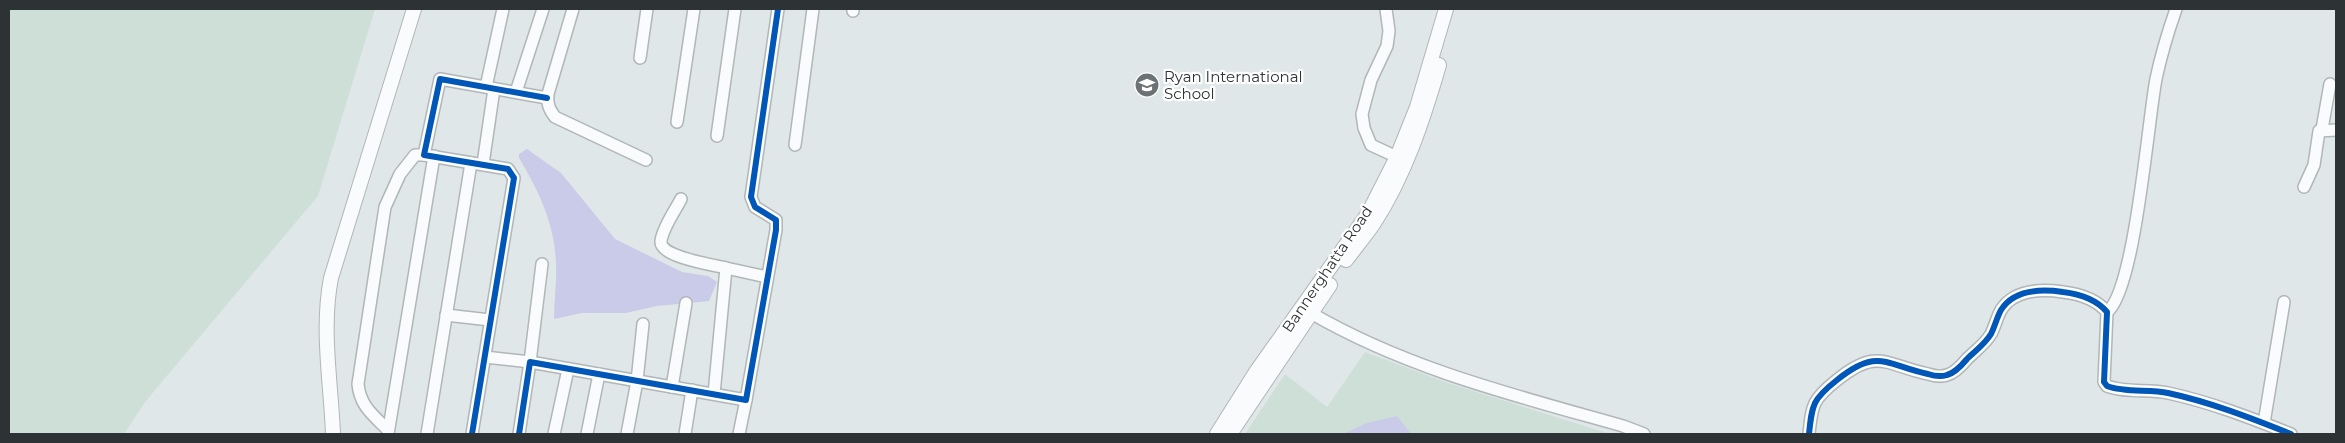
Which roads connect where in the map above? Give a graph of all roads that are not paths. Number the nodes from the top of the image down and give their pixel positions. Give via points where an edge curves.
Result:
1 (414, 9) edge
2 (503, 9) edge
3 (543, 9) edge
4 (573, 9) edge
5 (647, 9) edge
6 (694, 9) edge
7 (735, 9) edge
8 (778, 9) edge
9 (813, 9) edge
10 (1386, 9) edge
11 (1446, 9) edge
12 (1456, 9) edge
13 (2176, 9) edge
14 (640, 58) dead end
15 (2330, 84) dead end
16 (490, 88) junction
17 (516, 92) junction
18 (547, 98) junction
19 (677, 122) dead end
20 (2322, 129) junction
21 (2336, 130) edge
22 (717, 136) dead end
23 (795, 145) dead end
24 (429, 155) junction
25 (1396, 157) junction
26 (646, 160) dead end
27 (477, 164) junction
28 (2304, 187) dead end
29 (681, 199) dead end
30 (542, 264) dead end
31 (726, 268) junction
32 (768, 277) junction
33 (2284, 302) dead end
34 (686, 303) dead end
35 (2108, 312) junction
36 (1311, 314) junction
37 (446, 315) junction
38 (490, 320) junction
39 (643, 324) dead end
40 (484, 357) junction
41 (530, 362) junction
42 (568, 369) junction
43 (599, 374) junction
44 (637, 381) junction
45 (672, 387) junction
46 (692, 390) junction
47 (714, 394) junction
48 (746, 400) junction
49 (2264, 423) junction
50 (388, 432) edge
51 (332, 434) edge
52 (427, 434) edge
53 (472, 434) edge
54 (518, 434) edge
55 (554, 434) edge
56 (587, 434) edge
57 (626, 434) edge
58 (685, 434) edge
59 (739, 434) edge
60 (1217, 434) edge
61 (1230, 434) edge
62 (1644, 434) edge
63 (1809, 434) edge
64 (2291, 434) edge

1 - 51 main road via 328,292
2 - 16 street
3 - 17 street
4 - 18 street
5 - 14 street
6 - 19 street
7 - 22 street
8 - 32 street via 751,197 755,207 776,220
9 - 23 street
10 - 25 street via 1387,46 1371,80 1362,114 1371,145
11 - 25 main road, Bannerghatta Road via 1417,107
12 - 36 main road, Bannerghatta Road via 1427,108 1407,162 1373,225
13 - 35 street via 2156,80 2134,234 2116,302
15 - 20 street
16 - 17 street
16 - 24 street via 440,79
16 - 27 street
17 - 18 street
18 - 26 street via 555,117
20 - 21 street
20 - 28 street via 2318,134 2314,166
24 - 27 street
24 - 50 street
24 - 50 street via 415,156 400,174 384,207 358,384 364,407
25 - 60 main road, Bannerghatta Road via 1368,214 1256,372
27 - 37 street
27 - 38 street via 508,169 514,178
29 - 31 street via 662,246 670,254
30 - 41 street
31 - 32 street
31 - 47 street
32 - 48 street
33 - 49 street
34 - 45 street
35 - 49 street via 2104,382 2107,386 2168,393
35 - 63 street via 2086,297 2072,293 2038,290 2021,294 2003,307 1985,342 1947,375 1921,373 1874,360 1854,366 1817,399 1812,408
36 - 61 main road, Bannerghatta Road
36 - 62 street via 1350,336 1451,376
37 - 38 street
37 - 52 street
38 - 40 street
39 - 44 street
40 - 41 street
40 - 53 street
41 - 42 street
41 - 54 street
42 - 43 street
42 - 55 street
43 - 44 street
43 - 56 street
44 - 45 street
44 - 57 street
45 - 46 street
46 - 47 street
46 - 58 street
47 - 48 street
48 - 59 street
49 - 64 street

